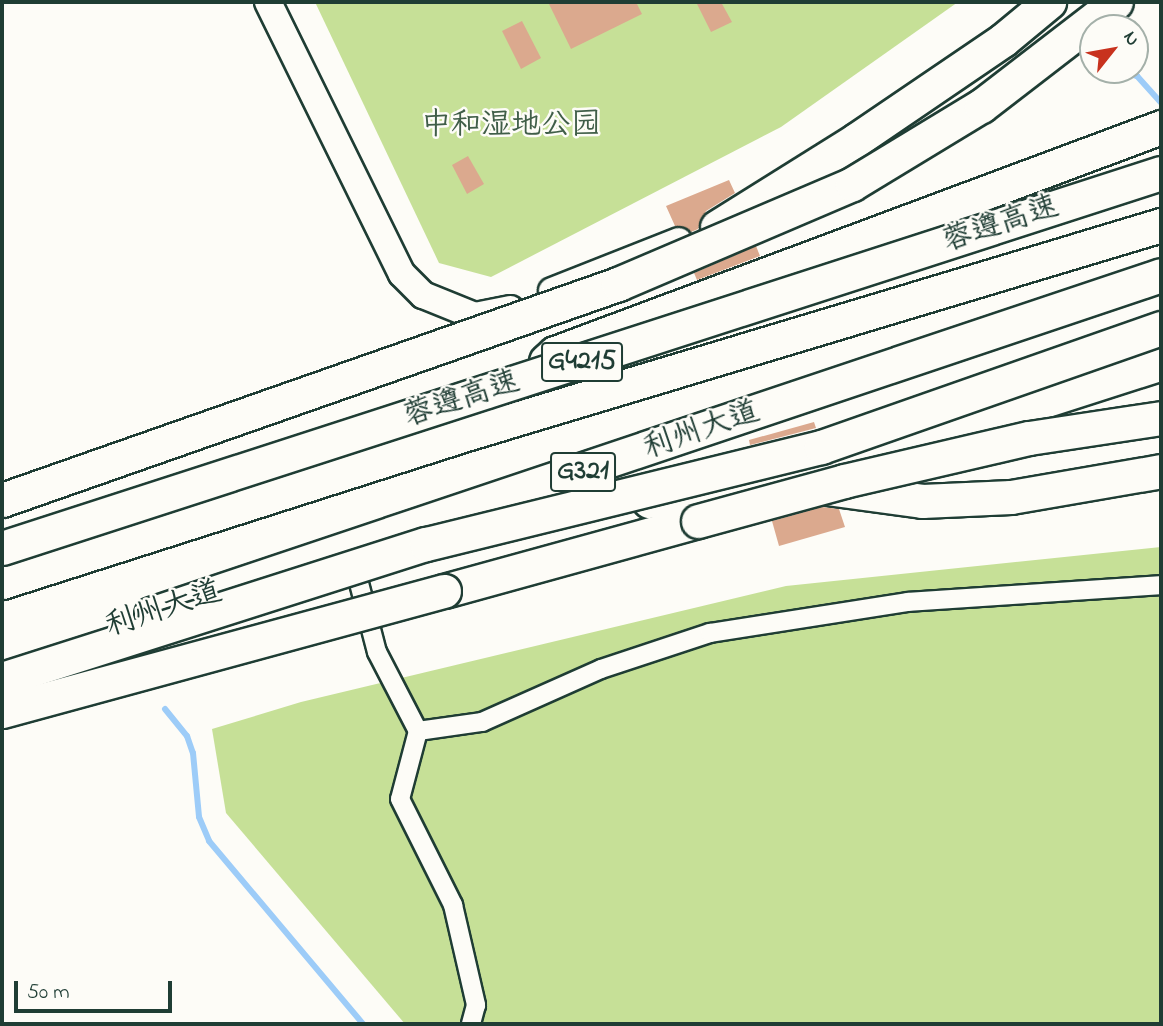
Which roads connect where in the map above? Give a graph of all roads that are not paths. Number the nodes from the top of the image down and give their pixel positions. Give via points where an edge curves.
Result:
1 (268, 2) edge
2 (1049, 2) edge
3 (1116, 2) edge
4 (1153, 130) edge
5 (1161, 173) edge
6 (1161, 226) edge
7 (717, 227) joint
8 (603, 270) junction
9 (1161, 275) edge
10 (1161, 328) edge
11 (555, 353) junction
12 (1161, 363) edge
13 (1161, 418) edge
14 (469, 433) junction
15 (1161, 471) edge
16 (789, 483) junction
17 (2, 500) edge
18 (411, 531) junction
19 (2, 548) edge
20 (350, 550) junction
21 (2, 582) edge
22 (1161, 585) edge
23 (2, 662) edge
24 (2, 679) edge
25 (2, 711) edge
26 (418, 731) junction
27 (471, 1024) edge

1 - 8 main road via 402,274 424,295 475,316 497,314
2 - 7 highway via 1003,40
3 - 17 highway, bridge via 981,106 852,184 618,284
4 - 11 highway
5 - 19 highway, 蓉遵高速 / G4215, bridge
6 - 14 highway, G321
7 - 8 main road
8 - 11 highway
9 - 18 highway, 利州大道 / G321
10 - 24 highway, bridge via 821,447 426,544
11 - 14 highway
12 - 16 highway
13 - 25 highway, bridge via 1029,438 844,481
14 - 21 highway, G321
15 - 16 highway via 1011,497 922,501
16 - 18 highway
18 - 20 highway, 利州大道 / G321
20 - 23 highway, 利州大道 / G321
20 - 26 street via 377,652
22 - 26 street via 908,602 710,633 601,669 482,722
26 - 27 street via 400,799 453,905 476,1005

